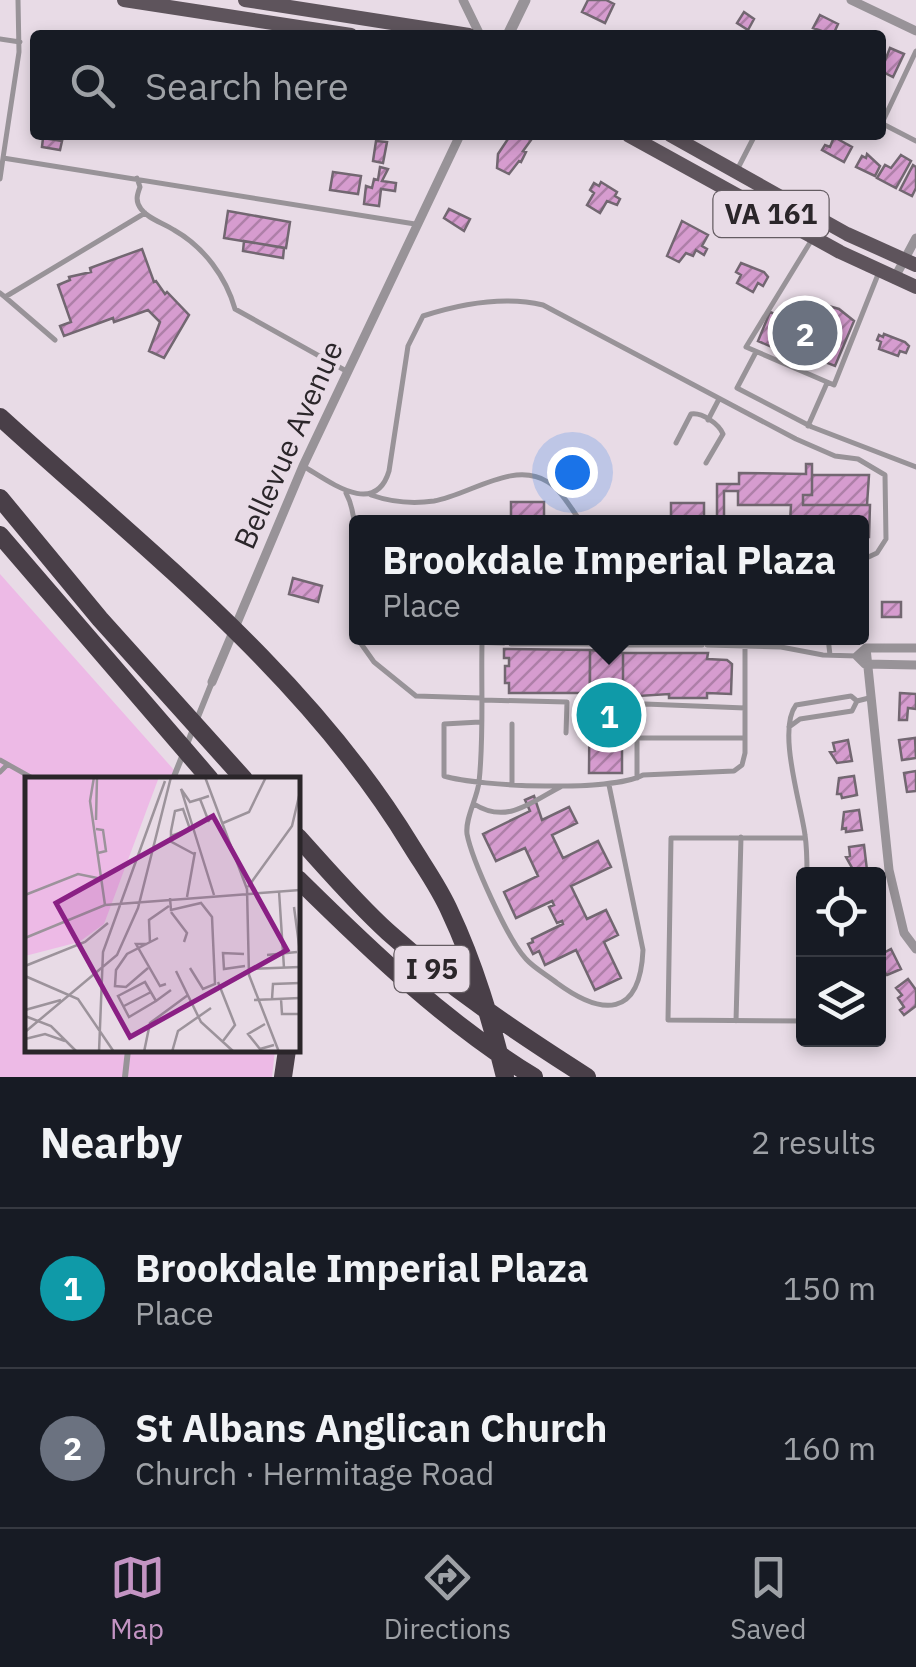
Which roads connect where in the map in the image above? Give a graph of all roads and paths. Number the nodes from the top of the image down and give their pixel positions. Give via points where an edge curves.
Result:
1 (18, 0) edge
2 (124, 0) edge
3 (246, 0) edge
4 (464, 0) edge
5 (525, 0) edge
6 (851, 0) edge
7 (319, 30) edge
8 (437, 30) edge
9 (478, 30) edge
10 (510, 30) edge
11 (916, 31) edge
12 (0, 39) edge
13 (20, 42) junction
14 (916, 51) edge
15 (886, 113) edge
16 (886, 126) edge
17 (4, 135) edge
18 (458, 140) edge
19 (637, 140) edge
20 (683, 140) edge
21 (753, 140) edge
22 (916, 141) edge
23 (2, 158) edge
24 (736, 172) junction
25 (137, 178) junction
26 (0, 179) edge
27 (145, 213) junction
28 (418, 224) junction
29 (813, 238) junction
30 (916, 238) edge
31 (910, 263) edge
32 (879, 272) junction
33 (894, 279) junction
34 (916, 287) edge
35 (2, 295) edge
36 (56, 340) dead end
37 (756, 351) junction
38 (348, 372) junction
39 (827, 382) junction
40 (720, 399) junction
41 (0, 417) edge
42 (708, 420) junction
43 (808, 426) junction
44 (676, 443) dead end
45 (706, 464) dead end
46 (304, 466) junction
47 (916, 467) edge
48 (344, 490) junction
49 (370, 494) junction
50 (0, 498) edge
51 (356, 515) edge
52 (576, 515) edge
53 (0, 535) edge
54 (869, 557) edge
55 (362, 645) edge
56 (482, 645) edge
57 (705, 645) edge
58 (829, 645) edge
59 (745, 646) junction
60 (916, 648) edge
61 (830, 655) junction
62 (862, 656) junction
63 (916, 666) edge
64 (212, 682) joint
65 (869, 698) junction
66 (481, 699) junction
67 (856, 702) junction
68 (745, 708) junction
69 (480, 722) junction
70 (512, 724) dead end
71 (789, 728) junction
72 (566, 733) dead end
73 (637, 738) junction
74 (745, 738) junction
75 (0, 760) edge
76 (7, 765) junction
77 (0, 772) edge
78 (206, 776) edge
79 (29, 777) edge
80 (174, 777) edge
81 (241, 777) edge
82 (637, 778) junction
83 (479, 784) junction
84 (512, 784) junction
85 (566, 784) junction
86 (608, 785) junction
87 (474, 804) junction
88 (741, 837) junction
89 (806, 838) junction
90 (300, 839) edge
91 (807, 867) edge
92 (300, 881) edge
93 (916, 949) edge
94 (736, 1021) junction
95 (796, 1021) edge
96 (128, 1052) edge
97 (286, 1052) edge
98 (125, 1077) edge
99 (283, 1077) edge
100 (505, 1077) edge
101 (534, 1077) edge
102 (588, 1077) edge

1 - 13 lane
2 - 7 main road
3 - 8 main road
4 - 9 street
5 - 10 street
6 - 11 street
12 - 13 lane
13 - 17 lane
14 - 15 lane
16 - 22 lane
17 - 23 lane
18 - 28 street, Bellevue Avenue
19 - 29 main road, VA 161
20 - 24 main road, VA 161
21 - 24 lane
23 - 25 lane
23 - 26 lane
24 - 31 main road, VA 161
25 - 27 lane via 136,198
25 - 28 lane
27 - 35 lane
27 - 38 lane via 199,250 227,282 235,308
28 - 38 street, Bellevue Avenue
29 - 32 main road, VA 161
29 - 37 lane via 746,347
30 - 31 street
31 - 33 street
32 - 33 main road, VA 161
32 - 39 lane via 834,385
33 - 34 main road, VA 161
35 - 36 lane
37 - 39 lane
37 - 43 lane via 737,388
38 - 46 street, Bellevue Avenue
39 - 43 lane
40 - 42 lane
40 - 49 lane via 543,305 524,300 442,310 423,316 408,346 386,483
40 - 54 lane via 885,475 886,540
41 - 100 highway via 266,658 327,726 384,801 448,908
42 - 44 lane via 691,414
42 - 45 lane via 723,434
43 - 47 lane
46 - 48 lane
46 - 64 street, Bellevue Avenue
48 - 49 lane
48 - 51 lane
49 - 52 lane via 436,501 512,475 535,476 552,484
50 - 81 highway
53 - 78 highway
55 - 66 lane via 416,696
56 - 66 lane
57 - 59 lane
58 - 61 lane
59 - 61 lane
59 - 68 lane
60 - 62 street
61 - 62 lane
62 - 63 street
62 - 65 street
64 - 80 street, Bellevue Avenue
65 - 67 lane
65 - 93 street via 889,870 904,933
66 - 69 lane
66 - 72 lane via 567,702
67 - 71 lane via 852,711 800,718
67 - 71 lane via 851,696 796,705
68 - 73 lane via 645,704 637,712
68 - 74 lane
69 - 83 lane
69 - 83 lane via 442,728 442,773
70 - 84 lane
71 - 89 lane
73 - 74 lane
73 - 82 lane
74 - 82 lane via 742,765 734,772
75 - 76 lane
76 - 77 lane
76 - 79 lane
82 - 86 lane
83 - 84 lane
83 - 87 lane
84 - 85 lane
85 - 86 lane
85 - 87 lane via 505,814
86 - 87 lane via 642,950 642,970 630,995 609,1006 588,1003 526,960 466,831
88 - 89 lane
88 - 94 lane
88 - 94 lane via 671,838 668,1020
89 - 91 lane
90 - 102 highway, I 95 via 400,942
92 - 101 highway, I 95 via 393,972
94 - 95 lane
96 - 98 street
97 - 99 highway

